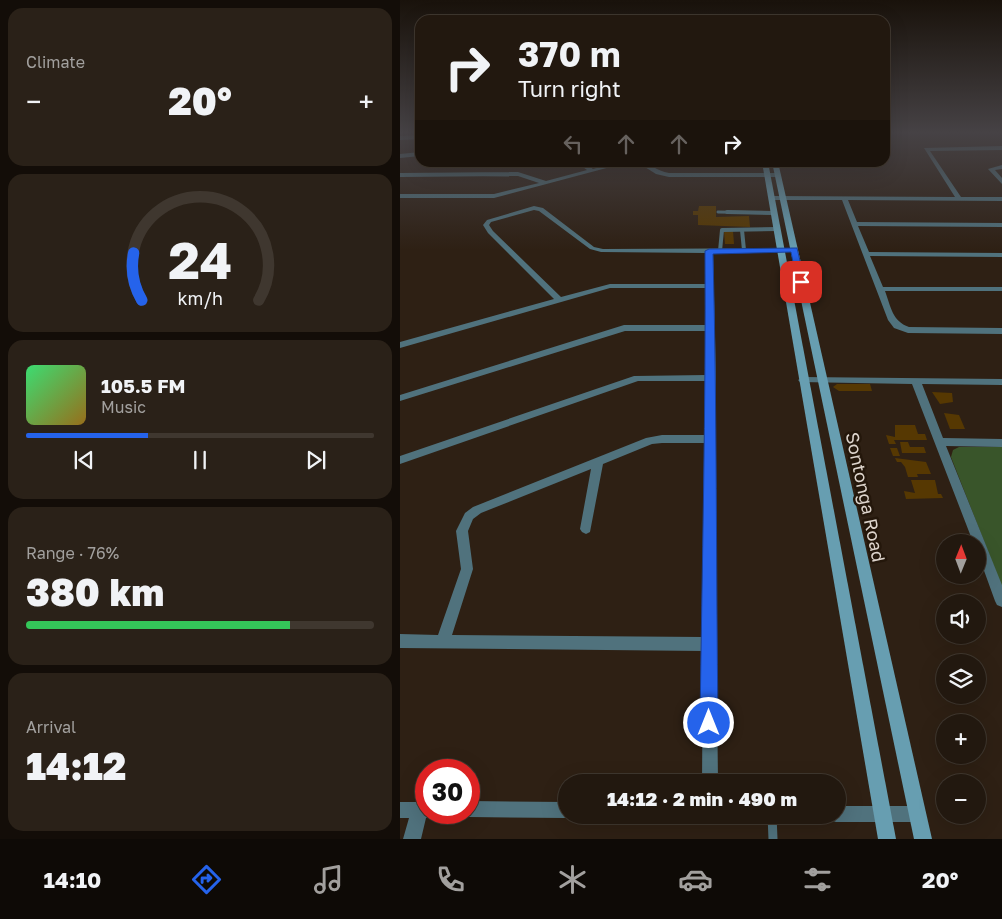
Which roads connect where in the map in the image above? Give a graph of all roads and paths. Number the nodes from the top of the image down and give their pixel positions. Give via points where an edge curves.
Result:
1 (588, 172) edge
2 (661, 172) edge
3 (770, 172) edge
4 (941, 172) edge
5 (993, 172) edge
6 (400, 175) edge
7 (772, 175) junction
8 (1002, 182) edge
9 (546, 183) junction
10 (400, 196) edge
11 (777, 198) junction
12 (844, 198) junction
13 (959, 199) junction
14 (1002, 199) edge
15 (718, 212) dead end
16 (774, 213) junction
17 (854, 224) junction
18 (1002, 224) edge
19 (777, 229) junction
20 (742, 230) junction
21 (744, 250) junction
22 (780, 250) junction
23 (794, 250) junction
24 (715, 251) junction
25 (866, 254) junction
26 (1002, 254) edge
27 (709, 286) junction
28 (880, 289) junction
29 (1002, 290) edge
30 (560, 300) junction
31 (710, 328) junction
32 (1002, 331) edge
33 (400, 345) edge
34 (711, 378) junction
35 (803, 380) junction
36 (823, 380) junction
37 (916, 382) junction
38 (1002, 382) edge
39 (400, 398) edge
40 (709, 439) junction
41 (940, 442) junction
42 (1002, 443) edge
43 (400, 460) edge
44 (598, 461) junction
45 (586, 529) dead end
46 (1002, 601) edge
47 (443, 641) junction
48 (400, 642) edge
49 (708, 644) junction
50 (710, 774) edge
51 (400, 810) edge
52 (415, 810) edge
53 (480, 810) edge
54 (558, 810) edge
55 (846, 814) edge
56 (883, 814) junction
57 (917, 814) junction
58 (418, 824) edge
59 (773, 824) edge
60 (412, 839) edge
61 (774, 839) edge
62 (887, 839) edge
63 (923, 839) edge

1 - 9 street
2 - 7 street
3 - 7 main road, Sontonga Road
4 - 13 street
5 - 8 street
6 - 9 street via 518,174
7 - 11 main road, Sontonga Road
9 - 10 street via 494,196
11 - 12 street
11 - 16 main road, Sontonga Road
11 - 23 main road, Sontonga Road
12 - 13 street
12 - 17 street
13 - 14 street
15 - 16 lane
16 - 19 main road, Sontonga Road
17 - 18 street
17 - 25 street
19 - 20 lane
19 - 22 main road, Sontonga Road
20 - 21 lane
20 - 24 lane via 722,231
21 - 22 street
21 - 24 street
22 - 23 street
22 - 35 main road, Sontonga Road
23 - 36 main road, Sontonga Road
24 - 27 street
24 - 30 street via 595,249 538,208 489,221 486,225 490,232
25 - 26 street
25 - 28 street
27 - 30 street via 610,286
27 - 31 street
28 - 29 street
28 - 32 street via 894,324 902,328
30 - 33 street
31 - 34 street
31 - 39 street via 624,328
34 - 40 street
34 - 43 street via 646,377 632,380
35 - 36 street
35 - 56 main road, Sontonga Road
36 - 37 street
36 - 57 main road, Sontonga Road
37 - 38 street
37 - 41 street
40 - 44 street via 658,439
40 - 49 street
41 - 42 street
41 - 46 street
44 - 45 street
44 - 47 street via 486,505 469,516 462,531 467,569
47 - 48 street
47 - 49 street
49 - 50 street
51 - 52 street
53 - 54 street
55 - 56 street
56 - 57 street
56 - 62 main road, Sontonga Road
57 - 63 main road, Sontonga Road
58 - 60 street
59 - 61 lane

